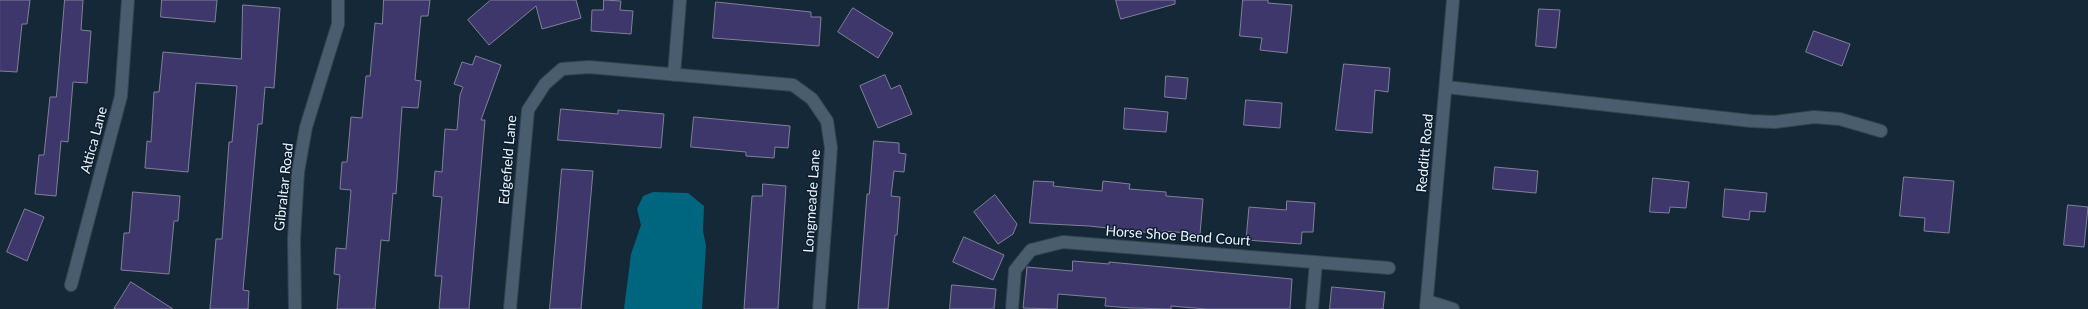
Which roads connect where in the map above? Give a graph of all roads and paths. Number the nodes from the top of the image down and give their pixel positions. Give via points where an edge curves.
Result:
1 (128, 0) edge
2 (338, 0) edge
3 (680, 0) edge
4 (1453, 0) edge
5 (674, 75) junction
6 (1446, 87) junction
7 (1881, 131) dead end
8 (1316, 262) junction
9 (1389, 268) dead end
10 (71, 285) dead end
11 (1426, 305) edge
12 (295, 309) edge
13 (510, 309) edge
14 (819, 309) edge
15 (1012, 309) edge
16 (1312, 309) edge
17 (1453, 309) edge

1 - 10 street, Attica Lane via 122,96
2 - 12 street, Gibraltar Road via 338,24 306,127 298,172 294,239
3 - 5 street
4 - 6 street, Redditt Road
5 - 13 street, Edgefield Lane via 589,67 562,69 544,84 528,110
5 - 14 street, Longmeade Lane via 793,85 812,99 827,121 831,148
6 - 7 street via 1757,121 1775,122 1814,117 1840,119
6 - 11 street, Redditt Road
8 - 9 street, Horse Shoe Bend Court
8 - 15 street, Horse Shoe Bend Court via 1063,242 1031,250 1015,270
8 - 16 street
11 - 17 street

